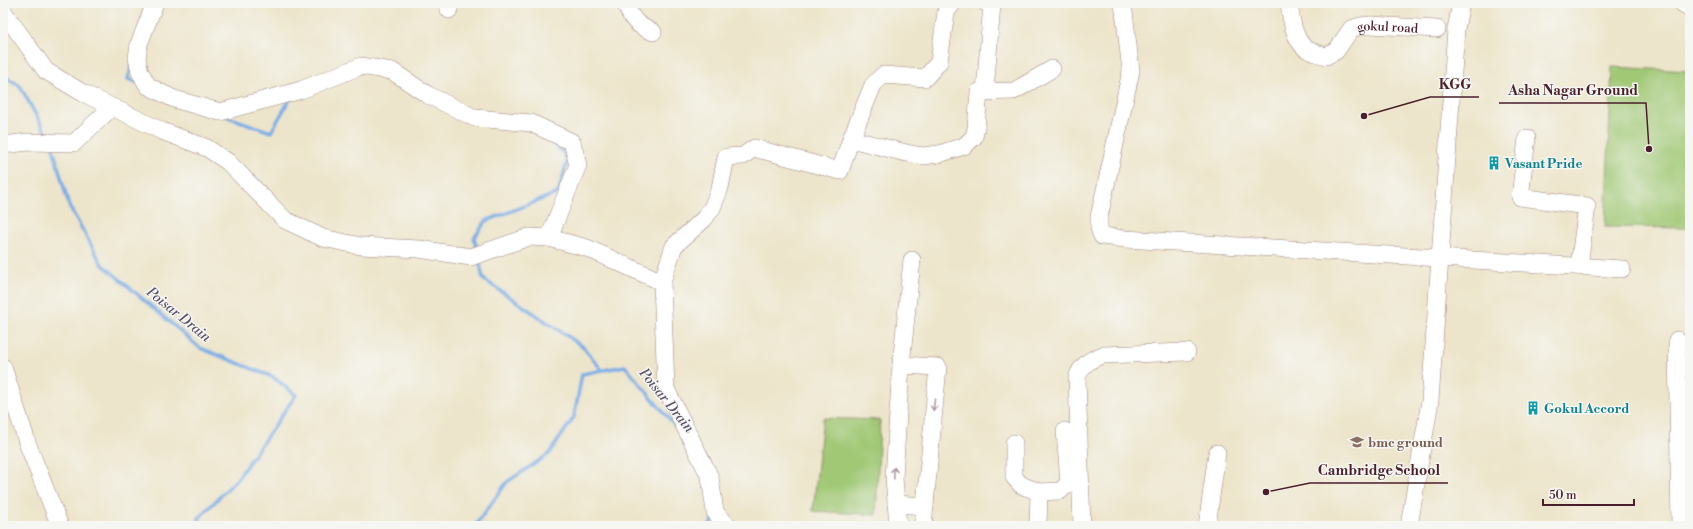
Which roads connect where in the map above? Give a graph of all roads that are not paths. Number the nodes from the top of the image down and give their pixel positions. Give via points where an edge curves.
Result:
1 (155, 3) edge
2 (625, 3) edge
3 (953, 3) edge
4 (986, 3) edge
5 (1123, 3) edge
6 (1289, 3) edge
7 (1461, 3) edge
8 (1682, 3) edge
9 (1690, 8) edge
10 (3, 11) edge
11 (1437, 29) dead end
12 (653, 32) dead end
13 (1052, 69) dead end
14 (985, 92) junction
15 (112, 107) junction
16 (1527, 138) dead end
17 (851, 139) junction
18 (3, 145) edge
19 (549, 238) junction
20 (1439, 259) junction
21 (912, 260) dead end
22 (1579, 266) junction
23 (1622, 269) dead end
24 (662, 282) junction
25 (1677, 340) dead end
26 (1187, 352) dead end
27 (901, 365) junction
28 (3, 367) edge
29 (1065, 431) dead end
30 (1014, 443) dead end
31 (1217, 452) dead end
32 (1039, 492) junction
33 (896, 504) junction
34 (925, 506) junction
35 (60, 526) edge
36 (728, 526) edge
37 (898, 526) edge
38 (923, 526) edge
39 (1038, 526) edge
40 (1082, 526) edge
41 (1207, 526) edge
42 (1409, 526) edge
43 (1680, 526) edge

1 - 19 street via 139,44 137,58 140,72 148,86 177,100 220,112 301,90 360,66 392,71 428,95 475,118 532,123 572,142 578,165
2 - 12 street via 639,26
3 - 17 street via 946,12 939,62 925,78 883,75 873,85
4 - 14 street via 992,4
5 - 20 street via 1131,71 1099,217 1102,236
6 - 11 street, gokul road via 1297,37 1305,48 1326,56 1336,51 1351,29 1360,26
7 - 20 street via 1456,29
8 - 9 street
10 - 15 street via 46,71
13 - 14 street via 1014,91
14 - 17 street via 979,92 974,137 964,146 923,156
15 - 18 street via 74,143 28,142
15 - 19 street via 162,131 207,148 228,162 285,220 323,238 360,246 478,254 529,237
16 - 22 street via 1520,197 1587,206
17 - 24 street via 840,171 754,148 742,156 726,157 720,188 712,208 704,220 674,246
19 - 24 street via 587,248
20 - 22 street
20 - 42 street via 1430,401
21 - 27 street
22 - 23 street
24 - 36 street via 666,389 710,477 715,512
25 - 43 street
26 - 40 street via 1103,355 1090,359 1079,371 1077,378
33 -> 27 street via 894,478
27 -> 34 street via 938,367
28 - 35 street via 28,445
29 - 32 street via 1068,483 1060,491
30 - 32 street via 1014,476 1021,485
31 - 41 street
32 - 39 street
33 - 34 street
33 - 37 street
34 - 38 street

